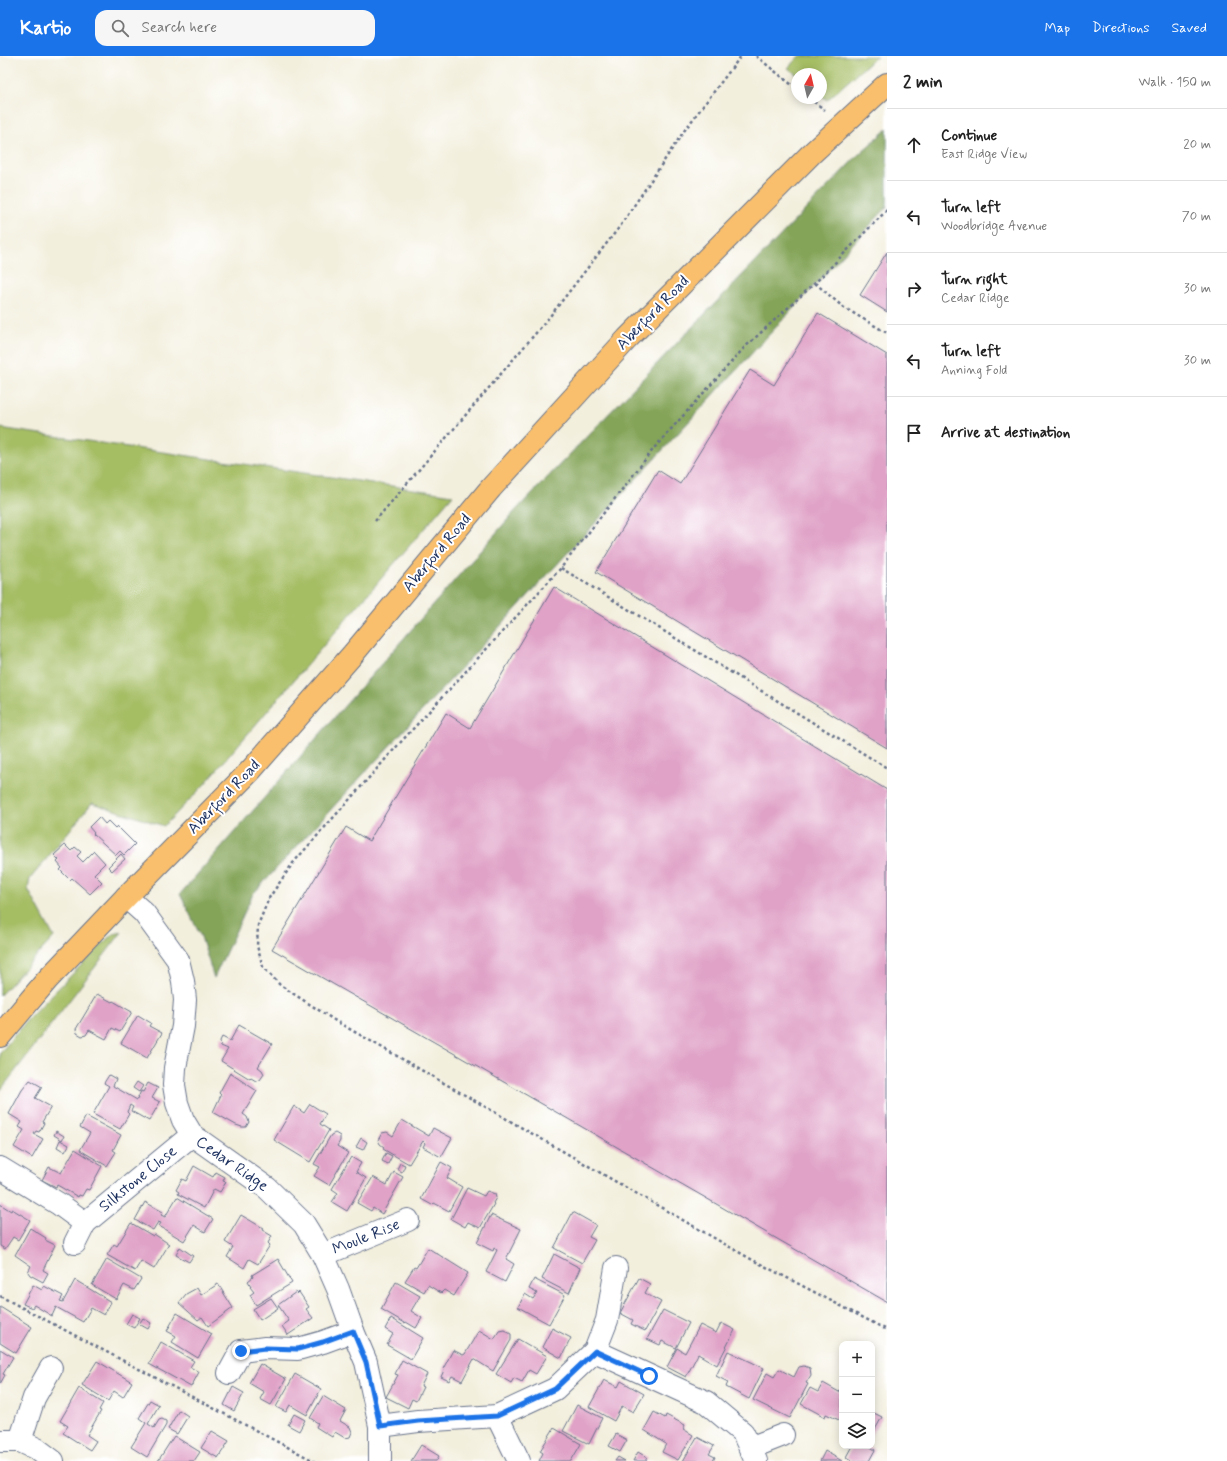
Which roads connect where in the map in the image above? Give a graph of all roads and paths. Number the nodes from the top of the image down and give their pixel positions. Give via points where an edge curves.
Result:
1 (741, 56) edge
2 (756, 56) edge
3 (791, 84) edge
4 (887, 84) edge
5 (887, 210) edge
6 (815, 283) junction
7 (887, 333) edge
8 (375, 521) dead end
9 (561, 568) junction
10 (887, 768) edge
11 (126, 896) junction
12 (0, 1036) edge
13 (192, 1136) junction
14 (0, 1168) edge
15 (408, 1220) dead end
16 (85, 1223) junction
17 (74, 1243) dead end
18 (323, 1255) junction
19 (616, 1268) dead end
20 (0, 1296) edge
21 (887, 1330) edge
22 (353, 1331) junction
23 (595, 1351) junction
24 (51, 1368) dead end
25 (229, 1373) dead end
26 (497, 1416) junction
27 (380, 1426) junction
28 (783, 1435) dead end
29 (10, 1441) edge
30 (753, 1454) edge
31 (53, 1461) edge
32 (314, 1461) edge
33 (380, 1461) edge
34 (519, 1461) edge

1 - 8 path via 684,131 621,225 547,320
2 - 3 path
4 - 11 main road, Aberford Road via 810,154 627,339 491,488 353,654 251,770
5 - 6 path
6 - 7 path via 843,307
6 - 9 path via 744,348 656,447
9 - 10 path
9 - 21 path via 293,863 268,898 258,925 257,946 263,967 280,985 334,1020 749,1258
11 - 12 main road, Aberford Road via 47,980
11 - 13 street, Cedar Ridge via 144,913 178,960 185,1000 183,1026 174,1068 174,1085 177,1103
13 - 16 street, Silkstone Close
13 - 18 street, Cedar Ridge via 267,1188 304,1224
14 - 16 street, Silkstone Close
15 - 18 street, Moule Rise
16 - 17 street, Silkstone Close
18 - 22 street, Cedar Ridge
19 - 23 street via 607,1320
20 - 32 path
22 - 25 street via 298,1349 265,1348 241,1351
22 - 27 street, Cedar Ridge via 366,1362
23 - 26 street via 555,1389
23 - 30 street via 706,1402 743,1433
24 - 29 street
26 - 27 street
26 - 34 street
27 - 33 street, Cedar Ridge
28 - 30 street
29 - 31 street via 37,1449

